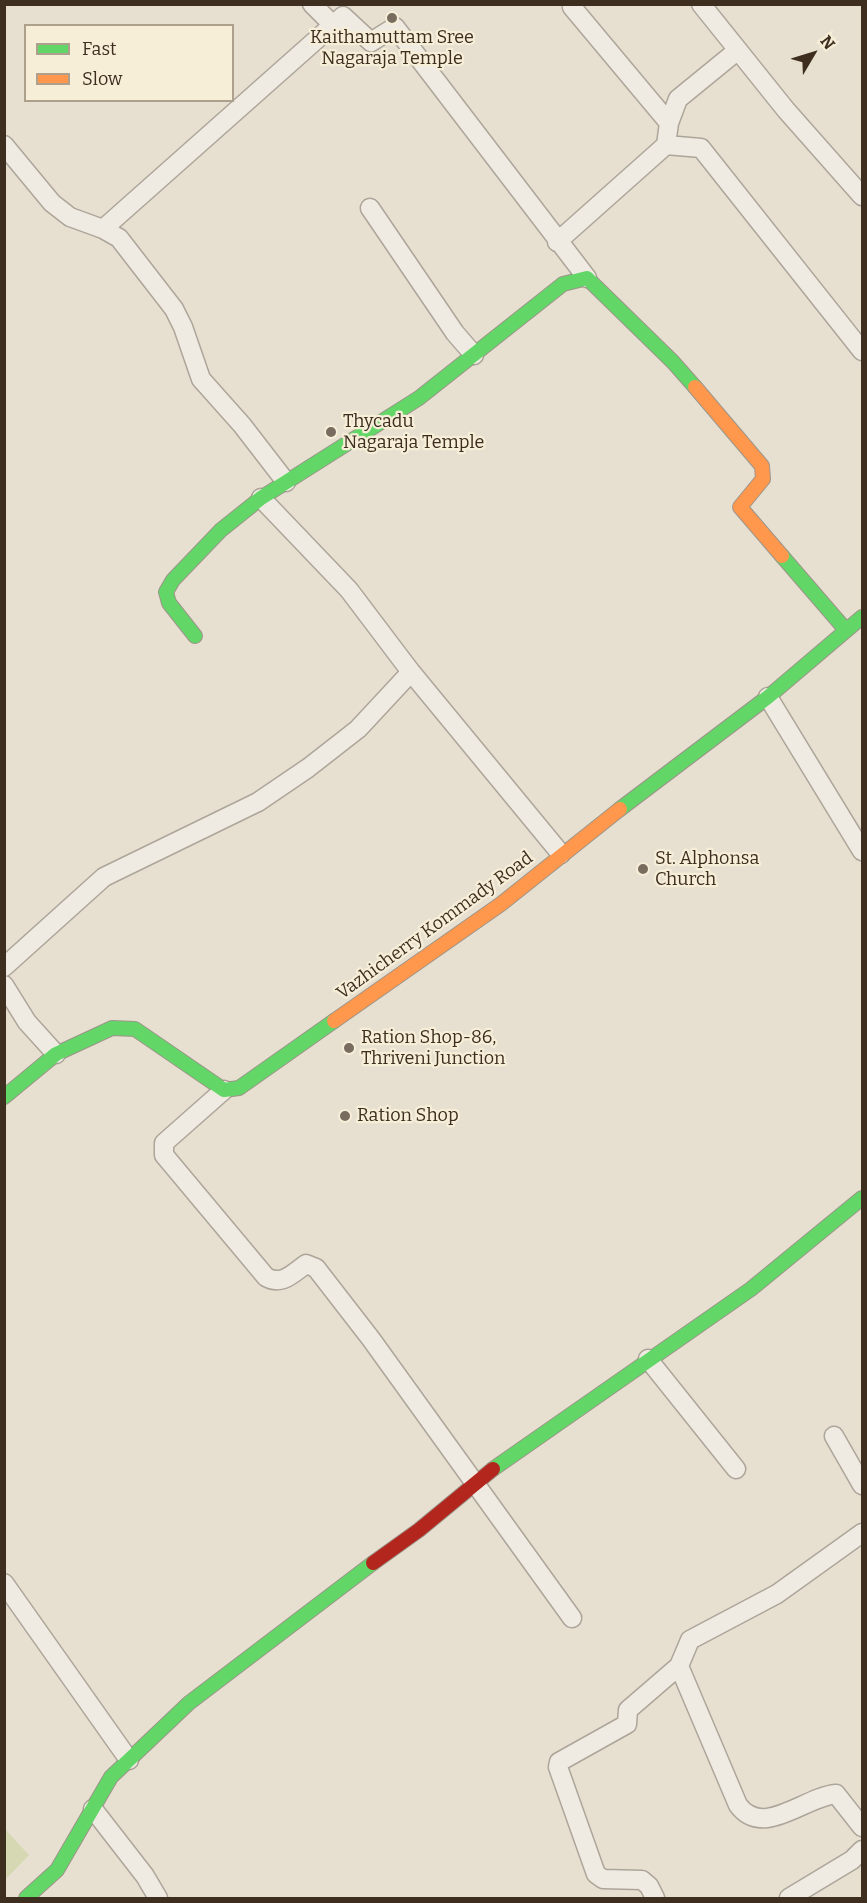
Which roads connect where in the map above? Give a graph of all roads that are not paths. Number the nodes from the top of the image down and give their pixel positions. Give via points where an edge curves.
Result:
1 (312, 4) edge
2 (574, 4) edge
3 (700, 4) edge
4 (333, 25) junction
5 (738, 50) junction
6 (669, 123) junction
7 (4, 145) edge
8 (666, 145) junction
9 (862, 196) edge
10 (370, 208) dead end
11 (103, 229) junction
12 (557, 242) junction
13 (587, 278) junction
14 (862, 351) edge
15 (474, 355) junction
16 (286, 482) junction
17 (261, 498) junction
18 (862, 616) edge
19 (845, 629) junction
20 (195, 636) dead end
21 (411, 672) junction
22 (768, 697) junction
23 (862, 851) edge
24 (561, 854) junction
25 (4, 967) edge
26 (4, 985) edge
27 (56, 1054) junction
28 (224, 1090) junction
29 (4, 1097) edge
30 (862, 1198) edge
31 (648, 1359) junction
32 (834, 1436) dead end
33 (736, 1469) dead end
34 (473, 1483) junction
35 (862, 1485) edge
36 (862, 1533) edge
37 (4, 1583) edge
38 (572, 1618) dead end
39 (679, 1666) junction
40 (129, 1760) junction
41 (93, 1809) junction
42 (862, 1827) edge
43 (862, 1850) edge
44 (26, 1899) edge
45 (158, 1899) edge
46 (655, 1899) edge
47 (789, 1899) edge

1 - 4 street
2 - 6 street via 572,8
3 - 5 street
4 - 11 street
4 - 12 street via 344,16 371,42 395,27
5 - 6 street via 678,99
5 - 9 street
6 - 8 street
7 - 11 street via 52,204 70,217
8 - 12 street
8 - 14 street via 701,148
10 - 15 street
11 - 16 street via 119,238 174,309 201,379
12 - 13 street
13 - 15 street via 563,284
13 - 19 street via 673,362 762,466 762,478 740,507
15 - 16 street via 388,420
16 - 17 street
17 - 20 street via 221,530 172,580 166,592 169,603
17 - 21 street via 349,590
18 - 19 street, Vazhicherry Kommady Road
19 - 22 street, Vazhicherry Kommady Road
21 - 24 street
21 - 25 street via 358,729 308,768 258,802 105,877
22 - 23 street
22 - 24 street, Vazhicherry Kommady Road
24 - 28 street, Vazhicherry Kommady Road via 501,904 264,1071 239,1088
26 - 27 street via 27,1022
27 - 28 street via 112,1028 135,1029
27 - 29 street
28 - 34 street via 164,1143 164,1155 266,1277 282,1281 306,1264 316,1268
30 - 31 street via 751,1288
31 - 33 street
31 - 34 street
32 - 35 street
34 - 38 street
34 - 40 street via 419,1530 189,1703
36 - 39 street via 777,1594 690,1640
37 - 40 street
39 - 42 street via 744,1813 765,1820 836,1794
39 - 46 street via 632,1705 627,1725 562,1760 558,1767 596,1874 603,1879 642,1880
40 - 41 street via 111,1777
41 - 44 street via 57,1870
41 - 45 street
43 - 47 street

